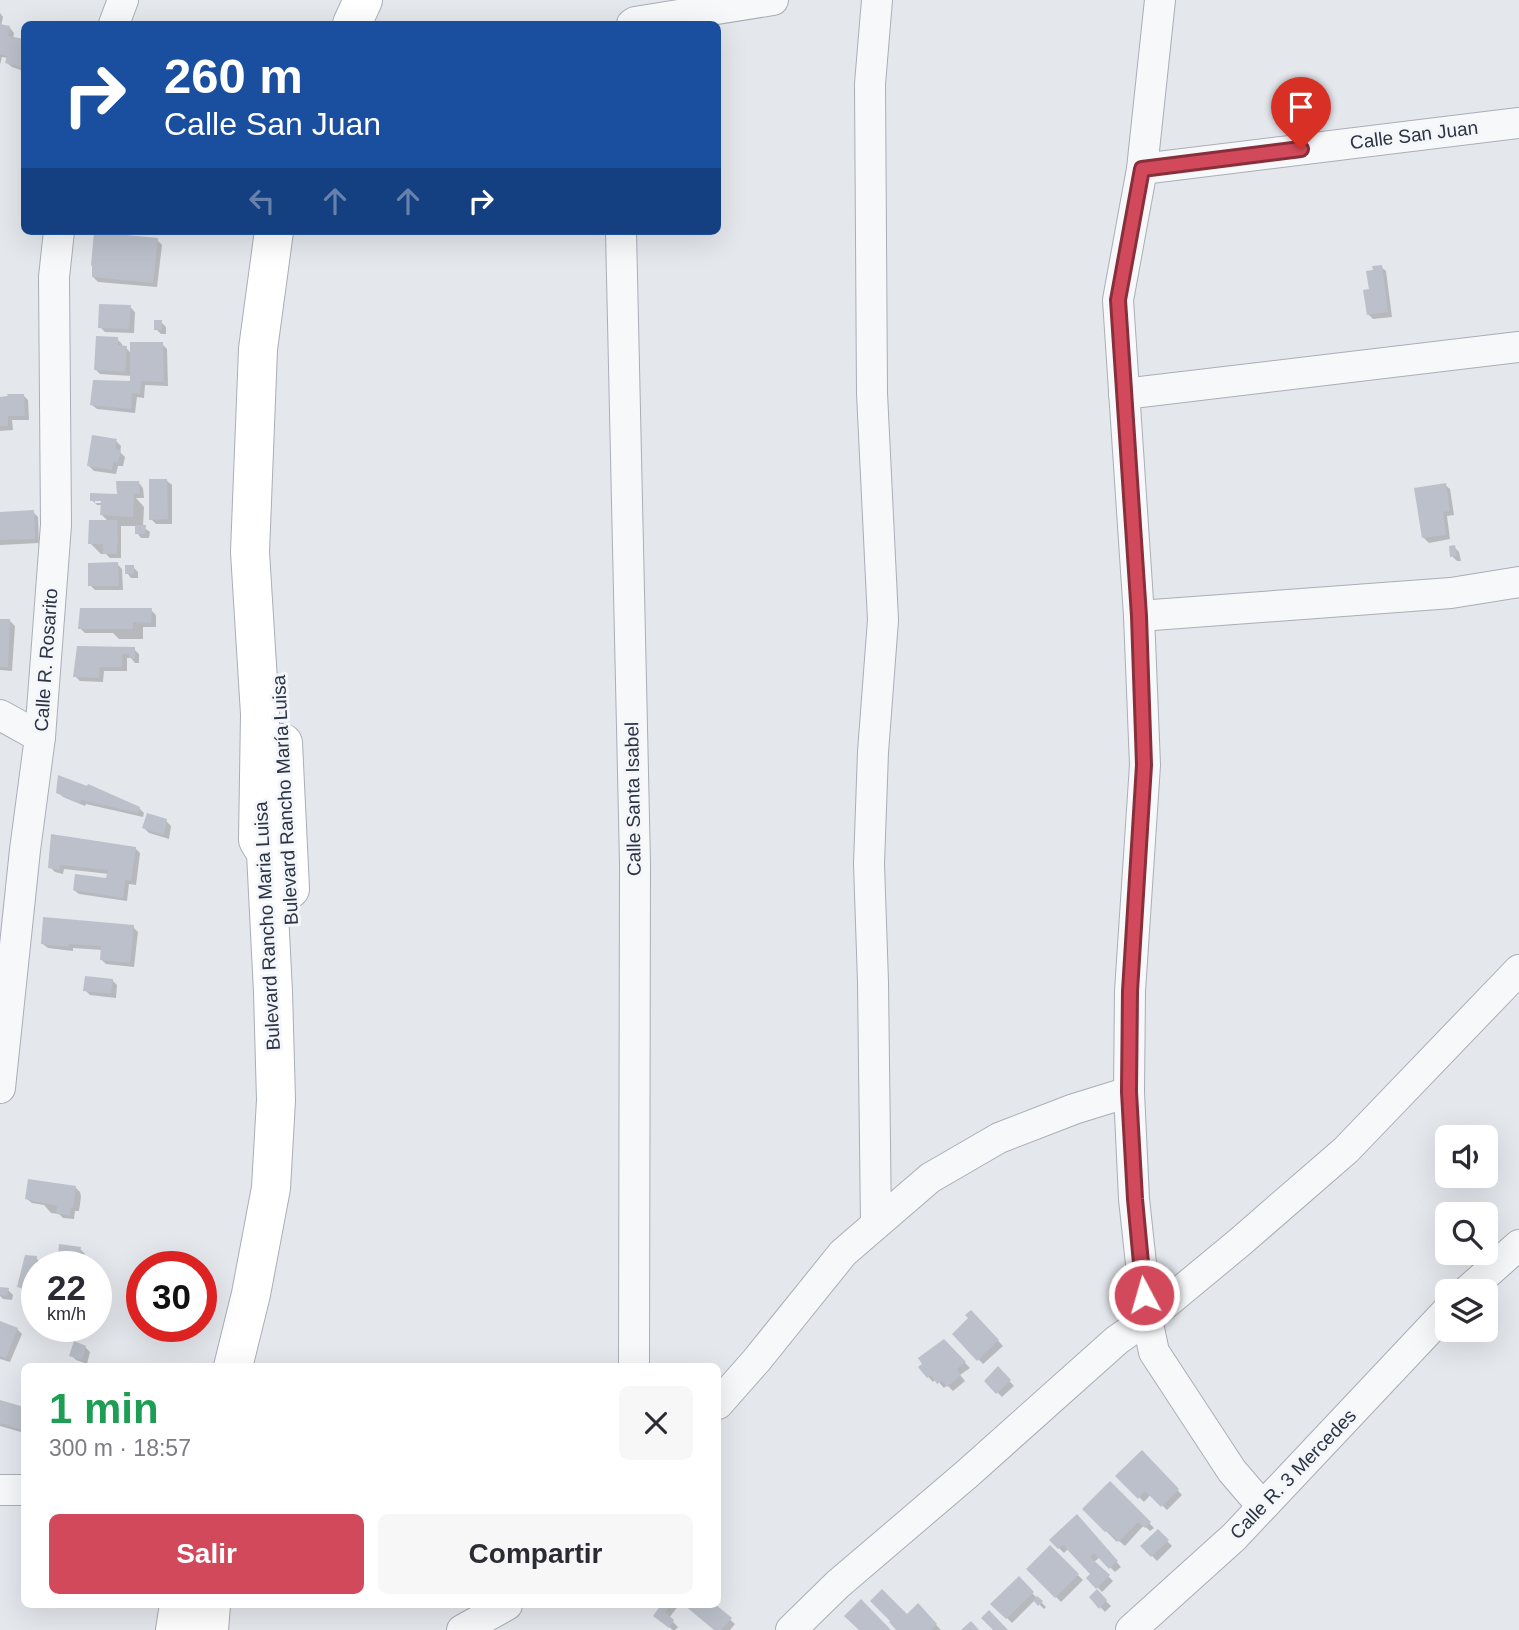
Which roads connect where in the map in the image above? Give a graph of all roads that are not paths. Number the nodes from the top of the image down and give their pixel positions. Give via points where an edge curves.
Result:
1 (122, 0) edge
2 (363, 0) edge
3 (386, 0) edge
4 (773, 0) edge
5 (877, 0) edge
6 (1160, 0) edge
7 (115, 21) edge
8 (353, 21) edge
9 (376, 21) edge
10 (641, 21) edge
11 (1519, 123) edge
12 (1142, 169) junction
13 (59, 235) edge
14 (273, 235) edge
15 (294, 235) edge
16 (621, 235) edge
17 (1519, 347) edge
18 (1124, 394) junction
19 (1519, 582) edge
20 (1139, 616) junction
21 (0, 715) edge
22 (40, 737) junction
23 (1519, 970) edge
24 (0, 1088) edge
25 (1129, 1092) junction
26 (876, 1224) junction
27 (1519, 1245) edge
28 (1481, 1279) edge
29 (1147, 1319) junction
30 (1435, 1324) edge
31 (234, 1363) edge
32 (257, 1363) edge
33 (634, 1363) edge
34 (721, 1401) edge
35 (0, 1490) edge
36 (21, 1490) edge
37 (1262, 1506) junction
38 (179, 1608) edge
39 (211, 1608) edge
40 (502, 1608) edge
41 (175, 1630) edge
42 (209, 1630) edge
43 (462, 1630) edge
44 (791, 1630) edge
45 (1131, 1630) edge

1 - 7 street
2 - 8 street
3 - 9 street
4 - 10 street
5 - 26 street via 870,84 872,380 883,620 869,864
6 - 12 street
11 - 12 street, Calle San Juan
12 - 18 street via 1118,300
13 - 22 street, Calle R. Rosarito via 54,277 56,525
14 - 31 street, Bulevard Rancho Maria Luisa via 258,349 250,552 260,714 258,840 266,853 276,1100 271,1188
15 - 32 street, Bulevard Rancho María Luisa via 281,308 272,521 295,1006 294,1155
16 - 33 street, Calle Santa Isabel via 635,863
17 - 18 street
18 - 20 street
19 - 20 street via 1451,593
20 - 25 street via 1144,765 1130,991
21 - 22 street
22 - 24 street, Calle R. Rosarito
23 - 29 street via 1346,1150
25 - 26 street via 999,1138 930,1178
25 - 29 street
26 - 34 street via 843,1253
27 - 28 street
29 - 37 street via 1154,1352 1232,1471
29 - 44 street via 1117,1340
30 - 37 street, Calle R. 3 Mercedes
35 - 36 street
37 - 45 street, Calle R. 3 Mercedes
38 - 41 street
39 - 42 street
40 - 43 street

